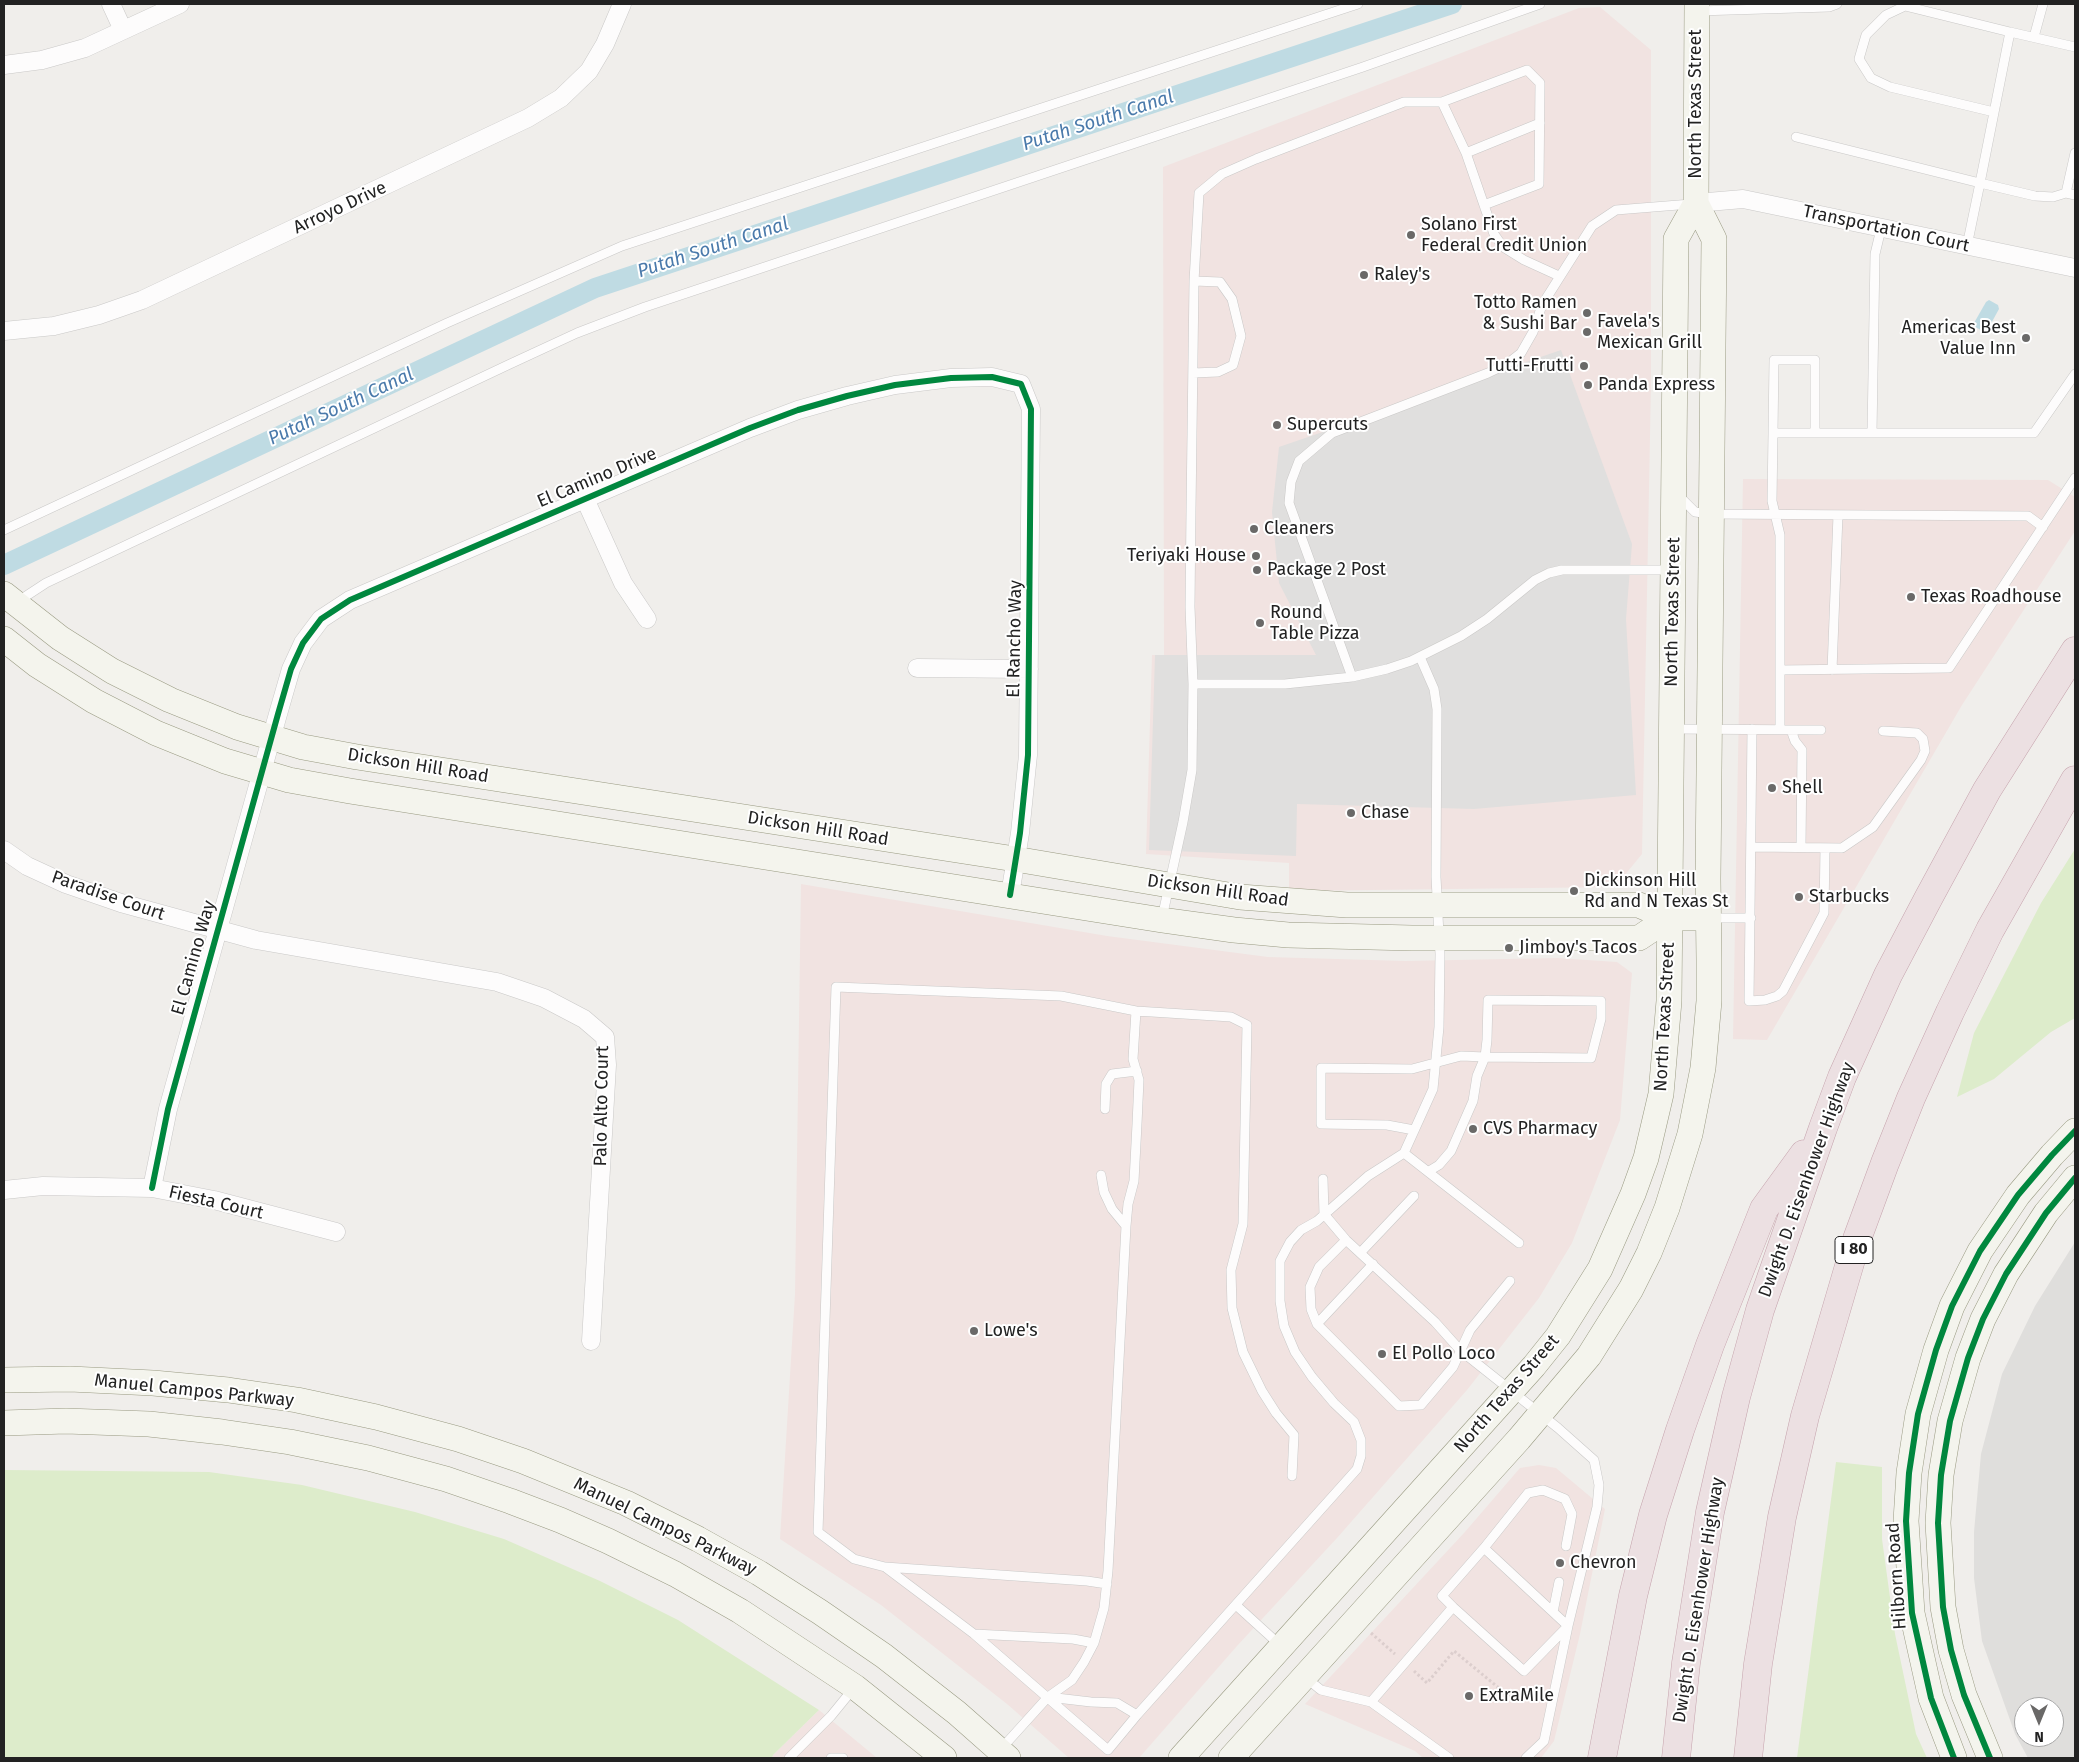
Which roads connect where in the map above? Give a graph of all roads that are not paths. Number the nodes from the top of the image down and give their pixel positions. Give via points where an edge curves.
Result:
1 (110, 4) edge
2 (180, 4) edge
3 (622, 4) edge
4 (1358, 4) edge
5 (1540, 4) edge
6 (1837, 4) edge
7 (2043, 4) edge
8 (1697, 7) edge
9 (123, 30) junction
10 (2010, 32) junction
11 (2034, 37) junction
12 (2075, 47) edge
13 (4, 65) edge
14 (1442, 102) junction
15 (1994, 112) junction
16 (1540, 123) junction
17 (1796, 137) dead end
18 (1466, 152) junction
19 (2075, 153) edge
20 (1980, 183) junction
21 (2071, 194) edge
22 (1696, 203) junction
23 (1484, 205) junction
24 (1881, 229) junction
25 (1967, 246) junction
26 (2075, 268) edge
27 (1559, 276) junction
28 (1194, 281) junction
29 (4, 331) edge
30 (1193, 373) junction
31 (2075, 374) edge
32 (1022, 384) joint
33 (1773, 433) junction
34 (1815, 433) junction
35 (1872, 433) junction
36 (2075, 478) edge
37 (1675, 493) junction
38 (585, 499) junction
39 (1711, 514) junction
40 (1775, 514) junction
41 (1838, 514) junction
42 (2043, 527) junction
43 (4, 530) edge
44 (1674, 570) junction
45 (8, 602) edge
46 (647, 619) dead end
47 (4, 639) edge
48 (2075, 651) edge
49 (1420, 657) junction
50 (917, 668) dead end
51 (1030, 669) junction
52 (1780, 670) junction
53 (1832, 670) junction
54 (1352, 677) junction
55 (1193, 684) junction
56 (1672, 729) junction
57 (1710, 729) junction
58 (1752, 729) junction
59 (1780, 729) junction
60 (1791, 730) junction
61 (1820, 730) dead end
62 (1883, 731) dead end
63 (271, 738) junction
64 (262, 771) junction
65 (2075, 780) edge
66 (1752, 847) junction
67 (1801, 847) junction
68 (1825, 848) junction
69 (4, 850) edge
70 (1015, 859) junction
71 (1168, 886) junction
72 (1010, 895) junction
73 (1437, 905) junction
74 (1669, 918) junction
75 (1709, 918) junction
76 (1751, 918) junction
77 (1162, 920) junction
78 (217, 930) junction
79 (1439, 938) junction
80 (1136, 1011) junction
81 (1485, 1057) junction
82 (1435, 1062) junction
83 (1137, 1071) junction
84 (1105, 1109) dead end
85 (1823, 1128) junction
86 (1414, 1130) junction
87 (2075, 1131) edge
88 (1404, 1153) junction
89 (1429, 1171) junction
90 (1101, 1175) dead end
91 (2075, 1178) edge
92 (1323, 1179) dead end
93 (152, 1188) junction
94 (4, 1190) edge
95 (1414, 1196) dead end
96 (1324, 1214) junction
97 (1126, 1226) junction
98 (336, 1232) dead end
99 (1346, 1240) junction
100 (1518, 1243) dead end
101 (1360, 1253) junction
102 (1372, 1264) junction
103 (1510, 1281) dead end
104 (1317, 1324) junction
105 (591, 1340) dead end
106 (1460, 1350) junction
107 (4, 1380) edge
108 (1512, 1391) junction
109 (1541, 1414) junction
110 (4, 1423) edge
111 (1292, 1476) dead end
112 (1566, 1546) dead end
113 (1484, 1548) junction
114 (885, 1567) junction
115 (1559, 1582) dead end
116 (1107, 1584) junction
117 (1236, 1606) junction
118 (1453, 1607) junction
119 (1553, 1612) junction
120 (1568, 1626) junction
121 (974, 1634) junction
122 (1094, 1643) junction
123 (1282, 1646) junction
124 (1304, 1677) junction
125 (855, 1687) junction
126 (1048, 1697) junction
127 (1372, 1702) junction
128 (1137, 1715) junction
129 (1004, 1754) edge
130 (789, 1758) edge
131 (831, 1758) edge
132 (843, 1758) edge
133 (944, 1758) edge
134 (1181, 1758) edge
135 (1231, 1758) edge
136 (1449, 1758) edge
137 (1526, 1758) edge
138 (1602, 1758) edge
139 (1676, 1758) edge
140 (1748, 1758) edge
141 (1954, 1758) edge
142 (1990, 1758) edge

1 - 9 street
2 - 9 street
3 - 29 street, Arroyo Drive via 589,71 561,98 528,118 142,300 54,326
4 - 43 lane via 622,246 447,323
5 - 45 lane via 1362,67 628,313 510,364
6 - 8 lane via 1830,7
7 - 11 lane
8 - 22 main road, North Texas Street
9 - 13 street via 85,48 50,58
10 - 11 lane
10 - 15 lane
10 - 15 lane via 1905,6 1886,15 1866,35 1859,59 1871,78 1890,87
11 - 12 lane
14 - 16 lane via 1527,70 1540,84
14 - 18 lane
14 - 28 lane via 1404,102 1222,174 1199,193
15 - 20 lane
16 - 18 lane
16 - 23 lane via 1539,184
17 - 20 lane
18 - 23 lane
19 - 21 lane
20 - 21 lane via 2035,196 2053,198
20 - 25 lane
22 - 24 street, Transportation Court via 1743,199
22 - 27 lane via 1616,210 1592,226
22 - 37 main road, North Texas Street via 1676,240
22 - 39 main road, North Texas Street via 1714,240
23 - 27 lane via 1494,234 1503,247
24 - 25 street, Transportation Court
24 - 35 lane via 1875,254
25 - 26 street, Transportation Court
27 - 54 lane via 1542,305 1530,340 1507,364 1332,433 1299,461 1291,482 1289,503
28 - 30 lane
28 - 30 lane via 1220,282 1232,299 1241,336 1233,365 1218,372
30 - 55 lane via 1190,587
31 - 35 lane via 2034,432
32 - 38 street, El Camino Drive via 992,376 951,378 895,385 847,396 750,428
32 - 51 street, El Rancho Way via 1031,409
33 - 34 lane
33 - 34 lane via 1774,360 1815,360
33 - 40 lane via 1772,501
34 - 35 lane
36 - 42 lane
37 - 39 lane via 1694,512
37 - 44 main road, North Texas Street
38 - 46 street via 623,583
38 - 63 street, El Camino Drive via 350,600 321,619 303,643 291,669
39 - 40 lane
39 - 57 main road, North Texas Street
40 - 41 lane
40 - 52 lane via 1780,535
41 - 42 lane via 2028,516
41 - 53 lane
42 - 53 lane via 1949,668
44 - 49 lane via 1562,570 1548,573 1468,632
44 - 56 main road, North Texas Street
45 - 63 main road, Dickson Hill Road via 112,671 170,700 237,728
47 - 64 main road, Dickson Hill Road via 94,701 156,733 225,761
48 - 85 highway, Dwight D. Eisenhower Highway via 1986,790 1929,897 1888,975
49 - 54 lane
49 - 73 lane via 1434,689 1437,709
50 - 51 street
51 - 70 street, El Rancho Way via 1028,755
52 - 53 lane
52 - 59 lane
54 - 55 lane via 1285,684
55 - 71 lane via 1192,770
56 - 57 lane
56 - 74 main road, North Texas Street
57 - 58 lane
57 - 75 main road, North Texas Street
58 - 59 lane
58 - 66 lane
59 - 60 lane
60 - 61 lane
60 - 67 lane via 1802,750
62 - 68 lane via 1917,733 1923,739 1925,751 1921,760 1873,827 1842,848
63 - 64 street, El Camino Way
63 - 70 main road, Dickson Hill Road via 358,757
64 - 72 main road, Dickson Hill Road via 290,780 350,791
64 - 78 street, El Camino Way
65 - 140 highway, I 80 via 1990,930 1950,1012 1911,1098 1857,1239 1805,1416 1782,1517 1758,1664
66 - 67 lane
66 - 76 lane
67 - 68 lane
68 - 76 lane via 1824,913 1783,991 1765,1000 1750,1001
69 - 78 street, Paradise Court via 27,866 66,884
70 - 71 main road, Dickson Hill Road
70 - 72 street, El Rancho Way
71 - 73 main road, Dickson Hill Road via 1283,901
71 - 77 lane
72 - 77 main road, Dickson Hill Road
73 - 74 main road, Dickson Hill Road via 1639,905
73 - 79 lane
74 - 75 main road, Dickson Hill Road
74 - 79 main road, Dickson Hill Road via 1639,938
74 - 108 main road, North Texas Street via 1665,1064 1646,1158 1600,1268 1558,1336
75 - 76 lane
75 - 109 main road, North Texas Street via 1709,1001 1703,1068 1690,1134 1673,1191 1649,1253 1609,1327
77 - 79 main road, Dickson Hill Road via 1288,935
78 - 93 street, El Camino Way via 168,1109
78 - 105 street, Palo Alto Court via 306,950 496,982 544,998 584,1019 604,1037 607,1065
79 - 82 lane via 1439,1027
80 - 83 lane via 1133,1059
80 - 111 lane via 1231,1017 1247,1025 1244,1224 1231,1270 1232,1308 1243,1352 1262,1391 1294,1435
80 - 114 lane via 1061,996 836,987 818,1532 854,1559
81 - 81 lane via 1591,1058 1601,1019 1601,1001 1488,1000
81 - 82 lane via 1461,1056
81 - 89 lane via 1477,1076 1473,1101 1451,1151
82 - 86 lane via 1433,1089
82 - 86 lane via 1412,1069 1321,1068 1321,1124 1387,1125
83 - 84 lane via 1112,1074 1106,1084
83 - 97 lane via 1134,1181
85 - 138 highway via 1764,1209 1680,1430 1653,1515 1635,1587
85 - 139 highway, Dwight D. Eisenhower Highway via 1760,1310 1730,1426 1710,1512 1686,1663
86 - 88 lane
87 - 141 main road, Hilborn Road via 2018,1195 1980,1251 1952,1306 1918,1414 1906,1521 1912,1613 1931,1698
88 - 89 lane
88 - 96 lane via 1368,1176
89 - 100 lane
90 - 97 lane via 1112,1209
91 - 142 main road via 2046,1213 2011,1266 1983,1319 1950,1421 1941,1475 1938,1523 1943,1607 1964,1695
92 - 96 lane
93 - 94 street, Fiesta Court via 43,1186
93 - 98 street, Fiesta Court via 214,1200
95 - 101 lane
96 - 99 lane
96 - 117 lane via 1301,1230 1280,1261 1280,1301 1284,1326 1295,1352 1312,1377 1354,1422 1361,1440 1362,1456 1357,1469 1338,1492
97 - 116 lane
99 - 101 lane
99 - 104 lane via 1319,1267 1310,1287 1311,1309
101 - 102 lane
102 - 104 lane
102 - 106 lane via 1435,1322
103 - 106 lane via 1470,1330
104 - 106 lane via 1399,1406 1421,1405 1453,1366
106 - 108 lane
107 - 129 main road, Manuel Campos Parkway via 153,1383 297,1400 458,1439 523,1461 626,1503 759,1573 884,1656
108 - 109 lane
108 - 123 main road, North Texas Street
109 - 120 lane via 1594,1460 1599,1485 1597,1507
109 - 124 main road, North Texas Street
110 - 125 main road via 149,1424 222,1432 368,1458 446,1479 560,1520 675,1574 740,1611
112 - 113 lane via 1572,1514 1565,1499 1543,1490 1528,1493
113 - 118 lane via 1442,1596
113 - 119 lane
114 - 116 lane
114 - 121 lane
115 - 119 lane
116 - 122 lane
117 - 123 lane
117 - 128 lane
118 - 120 lane via 1524,1671
118 - 127 lane
119 - 120 lane
120 - 137 lane via 1544,1741
121 - 122 lane
121 - 126 lane
122 - 126 lane via 1072,1680
123 - 134 main road, North Texas Street
124 - 127 lane via 1321,1690
124 - 135 main road, North Texas Street
125 - 130 lane
125 - 133 main road
126 - 128 lane via 1118,1703
126 - 128 lane via 1108,1750
126 - 129 lane
127 - 136 lane
131 - 132 lane

